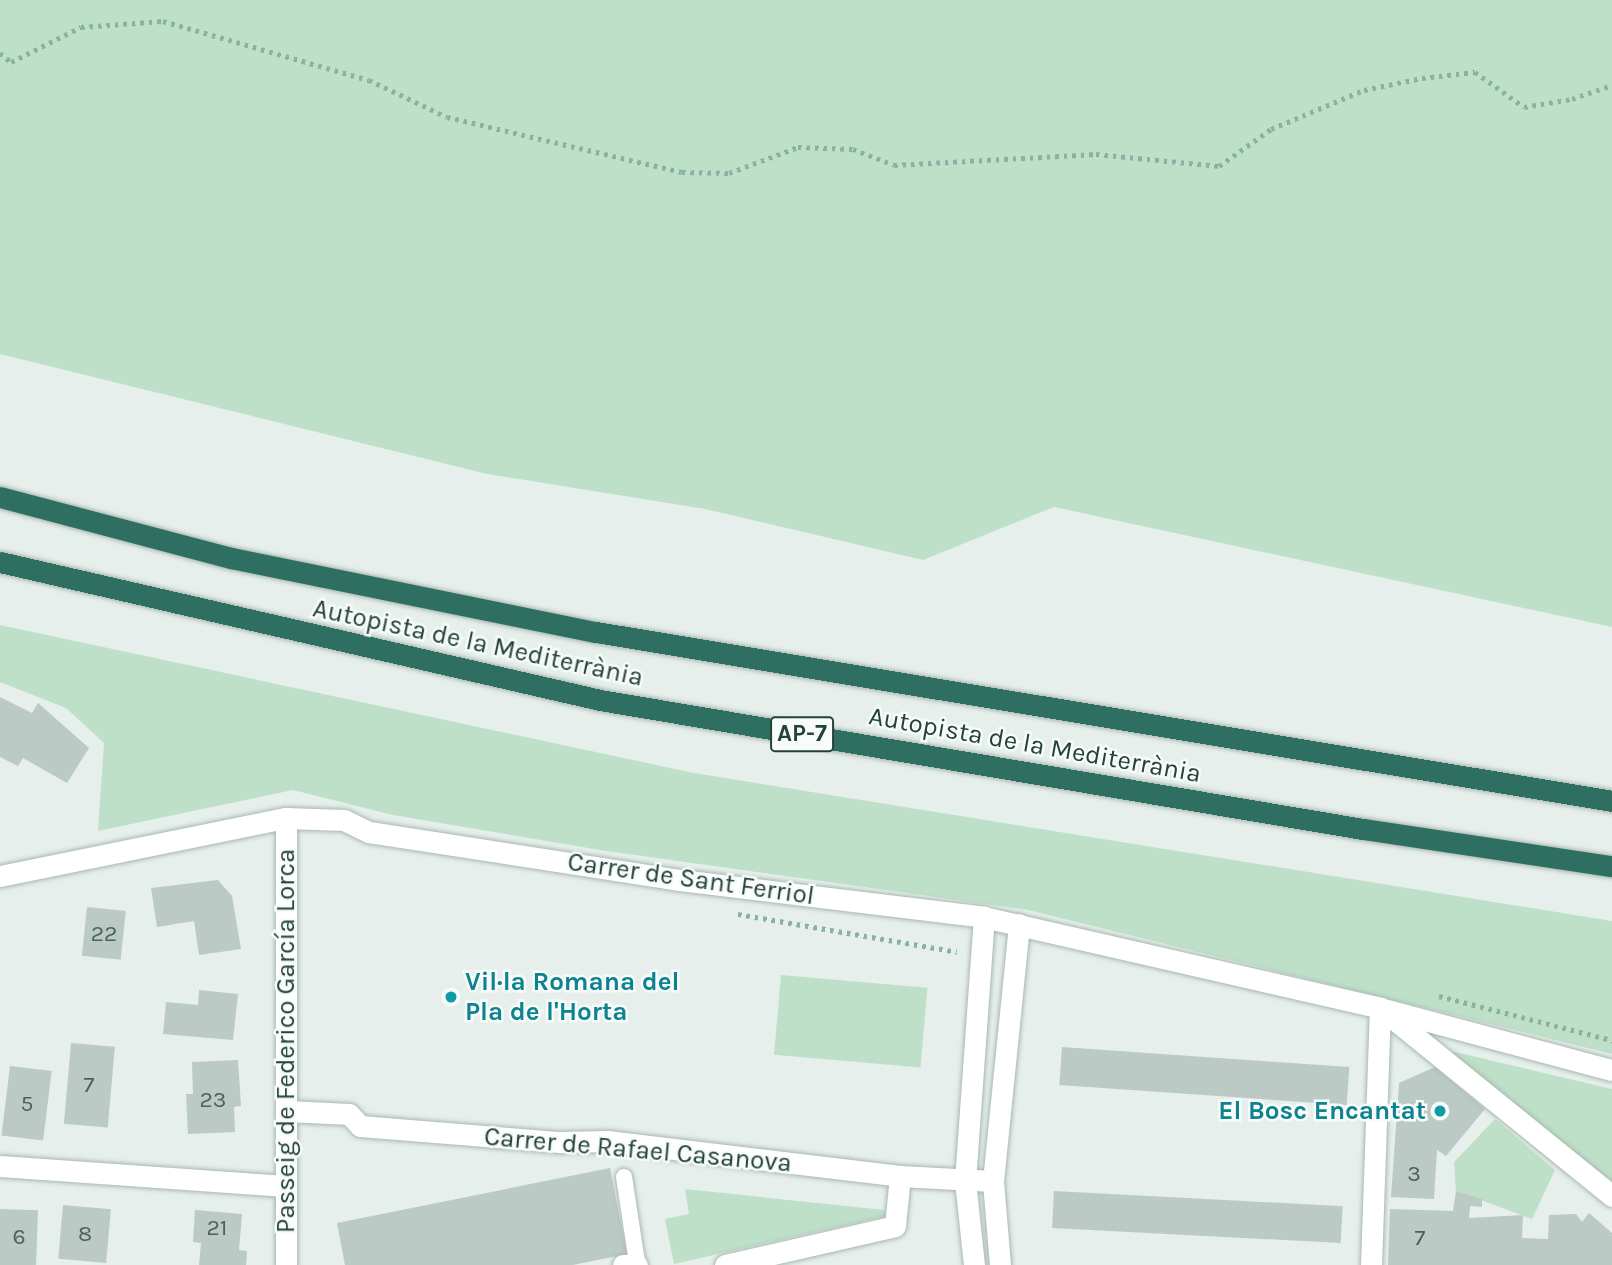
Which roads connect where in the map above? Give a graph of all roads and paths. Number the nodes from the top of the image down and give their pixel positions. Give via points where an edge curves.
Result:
1 (0, 53) edge
2 (1612, 85) edge
3 (0, 497) edge
4 (0, 562) edge
5 (1612, 801) edge
6 (286, 818) junction
7 (1612, 866) edge
8 (0, 876) edge
9 (734, 914) dead end
10 (984, 917) junction
11 (1019, 924) junction
12 (962, 963) dead end
13 (1380, 1008) junction
14 (1612, 1070) edge
15 (287, 1111) junction
16 (0, 1166) edge
17 (900, 1176) junction
18 (624, 1177) dead end
19 (964, 1181) junction
20 (993, 1181) junction
21 (285, 1186) junction
22 (1612, 1196) edge
23 (632, 1264) edge
24 (286, 1265) edge
25 (725, 1265) edge
26 (974, 1265) edge
27 (1000, 1265) edge
28 (1371, 1265) edge

1 - 2 path via 11,62 81,27 163,21 369,80 447,117 682,172 729,173 798,147 853,149 894,166 1096,154 1219,166 1272,129 1364,90 1422,78 1475,72 1524,107 1572,99
3 - 5 highway, Autopista de la Mediterrània via 231,558 596,632
4 - 7 highway, Autopista de la Mediterrània / AP-7 via 600,700 1363,829
6 - 8 street, Carrer de Sant Ferriol
6 - 10 street, Carrer de Sant Ferriol via 344,820 369,832 653,876
6 - 15 street, Passeig de Federico García Lorca
9 - 12 path via 963,953
10 - 11 street, Carrer de Sant Ferriol
10 - 19 street
11 - 13 street, Carrer de Sant Ferriol
11 - 20 street
13 - 14 street, Carrer de Sant Ferriol
13 - 22 street, Carrer de Sant Ferriol
13 - 28 street
15 - 17 street, Carrer de Rafael Casanova via 349,1114 360,1126 560,1142 607,1141
15 - 21 street, Passeig de Federico García Lorca
16 - 21 street
17 - 19 street, Carrer de Rafael Casanova
17 - 25 street via 895,1226
18 - 23 lane
19 - 20 street, Carrer de Rafael Casanova
19 - 26 street
20 - 27 street
21 - 24 street, Passeig de Federico García Lorca

